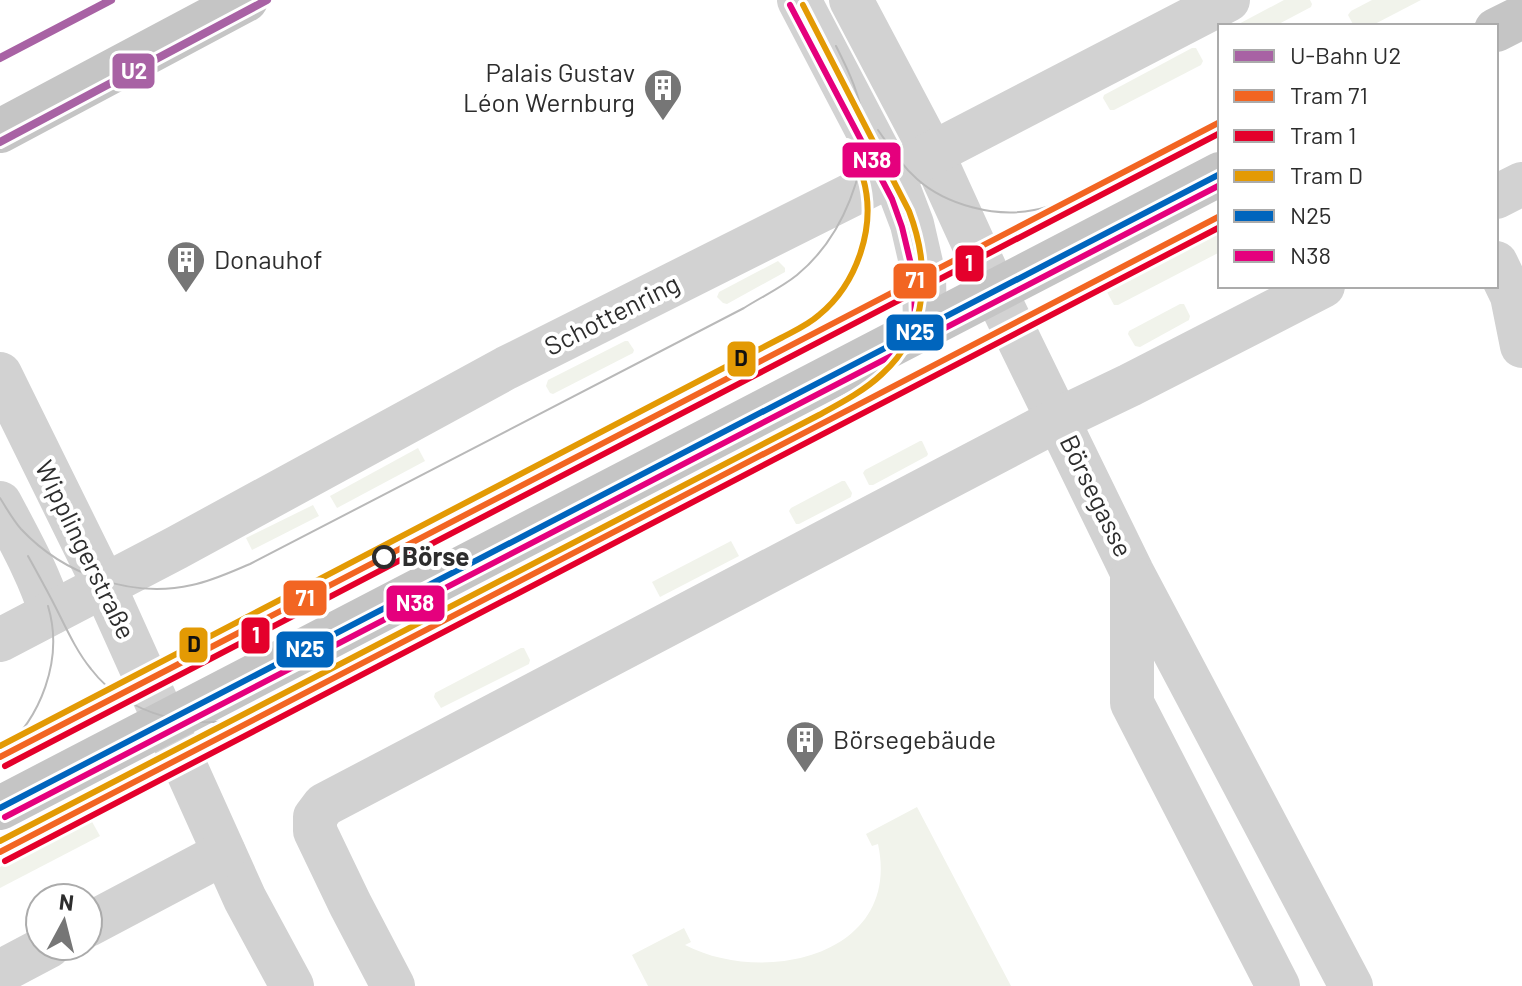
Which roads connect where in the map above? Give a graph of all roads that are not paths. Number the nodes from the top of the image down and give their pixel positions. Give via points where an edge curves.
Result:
1 (246, 0) edge
2 (799, 0) edge
3 (851, 0) edge
4 (1228, 0) edge
5 (1522, 17) edge
6 (1498, 29) edge
7 (0, 131) edge
8 (932, 153) junction
9 (891, 174) junction
10 (1218, 175) edge
11 (1522, 184) edge
12 (1498, 196) edge
13 (1498, 267) edge
14 (1319, 288) edge
15 (995, 291) junction
16 (925, 327) junction
17 (1522, 346) edge
18 (0, 374) edge
19 (1059, 419) junction
20 (0, 503) edge
21 (1132, 572) junction
22 (103, 586) junction
23 (51, 613) junction
24 (0, 640) edge
25 (166, 722) junction
26 (0, 808) edge
27 (224, 853) junction
28 (104, 917) edge
29 (24, 959) edge
30 (0, 972) edge
31 (292, 986) edge
32 (393, 986) edge
33 (1278, 986) edge
34 (1351, 986) edge

1 - 7 main road
2 - 9 street
3 - 8 street, Börsegasse
4 - 8 street, Schottenring
5 - 6 main road
8 - 9 street, Schottenring
8 - 15 street, Börsegasse
9 - 16 street via 912,224 924,276
9 - 22 street, Schottenring via 506,368
10 - 15 main road
11 - 12 street
13 - 17 street via 1512,296
14 - 19 street
15 - 16 main road
15 - 19 street, Börsegasse
16 - 25 main road
18 - 22 street, Wipplingerstraße
19 - 21 street, Börsegasse
19 - 32 street via 324,805 315,817 315,831
20 - 23 street
21 - 33 street via 1132,703
21 - 34 street, Börsegasse
22 - 23 street, Schottenring
22 - 25 street, Wipplingerstraße
23 - 24 street, Schottenring
25 - 26 main road
25 - 27 street, Wipplingerstraße
27 - 28 street
27 - 31 street, Wipplingerstraße
29 - 30 street

